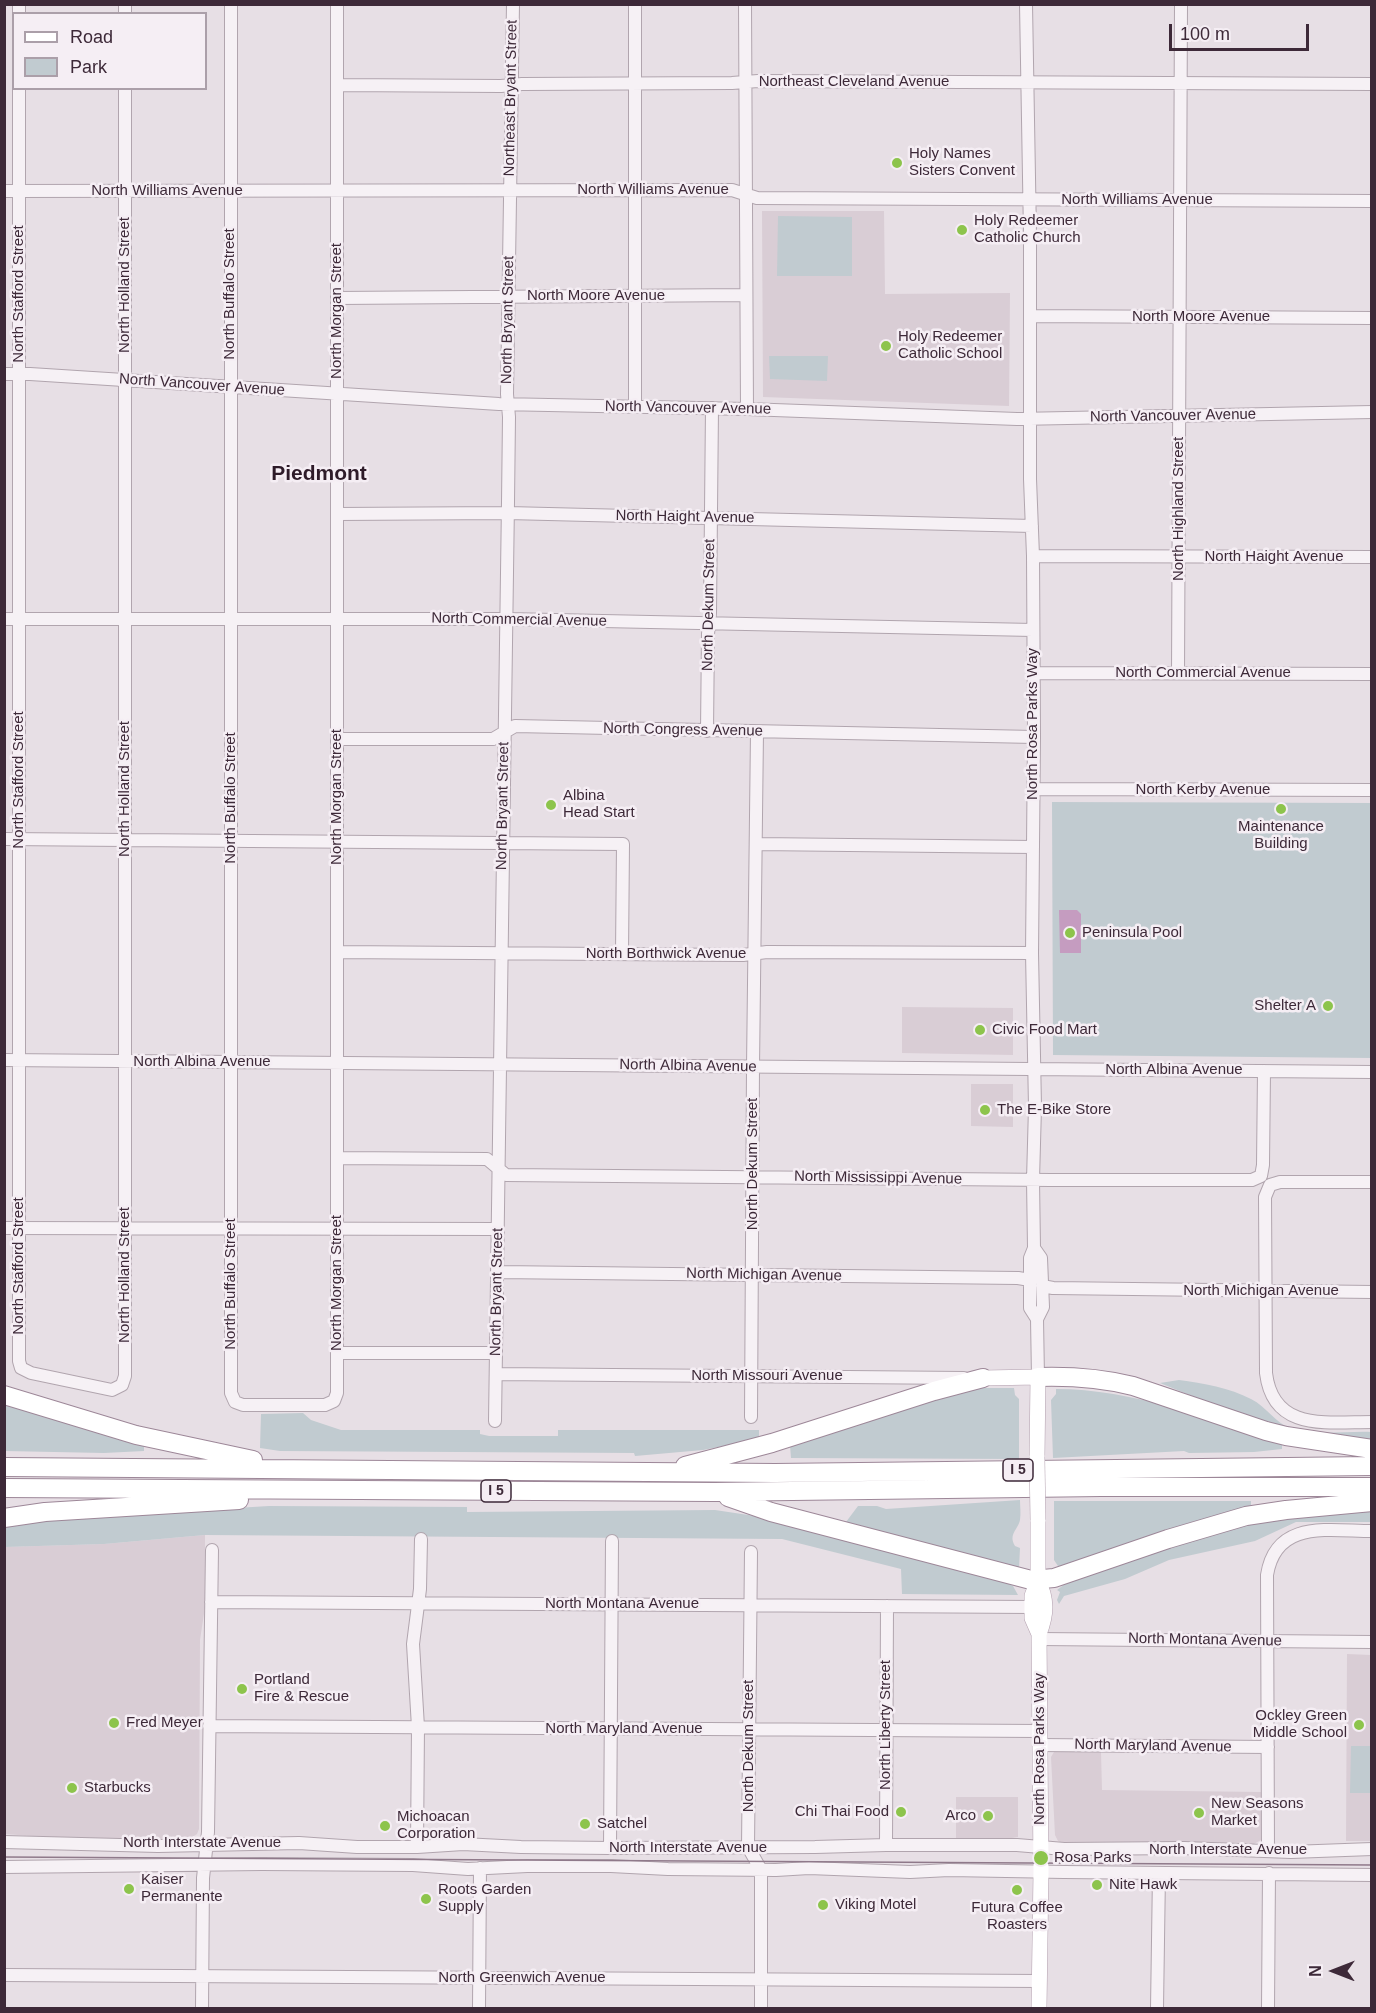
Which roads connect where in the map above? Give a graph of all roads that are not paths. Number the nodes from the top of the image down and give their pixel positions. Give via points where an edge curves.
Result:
1 (231, 4) edge
2 (337, 4) edge
3 (513, 4) edge
4 (635, 4) edge
5 (745, 4) edge
6 (1026, 4) edge
7 (1181, 4) edge
8 (745, 82) junction
9 (1027, 83) junction
10 (1181, 83) junction
11 (635, 84) junction
12 (1371, 84) edge
13 (337, 85) junction
14 (512, 85) junction
15 (19, 90) edge
16 (125, 90) edge
17 (635, 189) junction
18 (510, 190) junction
19 (4, 191) edge
20 (19, 191) junction
21 (124, 191) junction
22 (337, 191) junction
23 (230, 192) junction
24 (746, 194) junction
25 (1030, 200) junction
26 (1180, 200) junction
27 (1371, 201) edge
28 (746, 295) junction
29 (508, 296) junction
30 (635, 296) junction
31 (337, 298) junction
32 (1031, 316) junction
33 (1179, 316) junction
34 (1371, 318) edge
35 (4, 374) edge
36 (18, 375) junction
37 (125, 380) junction
38 (230, 387) junction
39 (337, 394) junction
40 (508, 404) junction
41 (635, 406) junction
42 (712, 408) junction
43 (747, 409) junction
44 (1371, 412) edge
45 (1179, 415) junction
46 (1030, 419) junction
47 (508, 513) junction
48 (337, 514) junction
49 (710, 518) junction
50 (1032, 526) junction
51 (1033, 556) junction
52 (1178, 557) junction
53 (1371, 557) edge
54 (4, 619) edge
55 (19, 619) junction
56 (125, 619) junction
57 (231, 619) junction
58 (337, 619) junction
59 (507, 619) junction
60 (709, 623) junction
61 (1033, 630) junction
62 (1034, 673) junction
63 (1178, 673) junction
64 (1371, 674) edge
65 (707, 730) junction
66 (758, 732) junction
67 (504, 733) junction
68 (1034, 737) junction
69 (337, 739) junction
70 (1034, 789) junction
71 (1371, 790) edge
72 (4, 839) edge
73 (18, 839) junction
74 (125, 841) junction
75 (231, 842) junction
76 (337, 842) junction
77 (503, 843) junction
78 (757, 844) junction
79 (1033, 847) junction
80 (337, 952) junction
81 (502, 953) junction
82 (1032, 953) junction
83 (622, 954) junction
84 (754, 954) junction
85 (4, 1060) edge
86 (18, 1060) junction
87 (125, 1061) junction
88 (231, 1062) junction
89 (337, 1063) junction
90 (500, 1064) junction
91 (753, 1067) junction
92 (1034, 1069) junction
93 (1264, 1071) junction
94 (1371, 1072) edge
95 (337, 1158) junction
96 (498, 1168) junction
97 (752, 1177) junction
98 (1033, 1180) junction
99 (1264, 1182) junction
100 (1371, 1182) edge
101 (4, 1227) edge
102 (19, 1228) junction
103 (125, 1228) junction
104 (231, 1228) junction
105 (337, 1229) junction
106 (497, 1229) junction
107 (1034, 1248) junction
108 (498, 1272) junction
109 (753, 1275) junction
110 (1030, 1281) junction
111 (1042, 1286) junction
112 (1266, 1291) junction
113 (1371, 1292) edge
114 (1037, 1319) junction
115 (337, 1353) junction
116 (496, 1353) junction
117 (495, 1374) junction
118 (752, 1376) junction
119 (1038, 1377) junction
120 (983, 1378) junction
121 (122, 1385) joint
122 (4, 1395) edge
123 (334, 1401) joint
124 (752, 1417) dead end
125 (495, 1421) dead end
126 (1371, 1422) edge
127 (1371, 1449) edge
128 (1371, 1466) edge
129 (4, 1467) edge
130 (296, 1469) junction
131 (664, 1472) junction
132 (1371, 1487) edge
133 (4, 1488) edge
134 (278, 1489) junction
135 (715, 1492) junction
136 (1371, 1502) edge
137 (4, 1518) edge
138 (1371, 1532) edge
139 (421, 1539) dead end
140 (612, 1541) dead end
141 (212, 1550) dead end
142 (751, 1552) dead end
143 (1038, 1580) junction
144 (211, 1602) junction
145 (418, 1603) junction
146 (612, 1604) junction
147 (750, 1605) junction
148 (887, 1606) junction
149 (1032, 1607) junction
150 (1039, 1636) junction
151 (1267, 1641) junction
152 (1371, 1642) edge
153 (209, 1726) junction
154 (417, 1727) junction
155 (611, 1729) junction
156 (749, 1729) junction
157 (886, 1730) junction
158 (1039, 1738) junction
159 (1268, 1747) junction
160 (4, 1842) edge
161 (206, 1844) junction
162 (886, 1845) junction
163 (417, 1847) junction
164 (748, 1847) junction
165 (1041, 1847) junction
166 (610, 1848) junction
167 (1371, 1850) edge
168 (1268, 1851) junction
169 (204, 1866) junction
170 (4, 1867) edge
171 (480, 1868) junction
172 (761, 1869) junction
173 (1041, 1871) junction
174 (1269, 1873) junction
175 (1159, 1874) junction
176 (1371, 1875) edge
177 (4, 1975) edge
178 (202, 1976) junction
179 (479, 1978) junction
180 (761, 1980) junction
181 (1040, 1981) junction
182 (202, 2008) edge
183 (479, 2008) edge
184 (761, 2008) edge
185 (1039, 2008) edge
186 (1157, 2008) edge
187 (1268, 2008) edge

1 - 23 street, North Buffalo Street
2 - 13 street, North Morgan Street
3 - 14 street, Northeast Bryant Street
4 - 11 street
5 - 8 street
6 - 9 street, North Rosa Parks Way
7 - 10 street, North Highland Street
8 - 9 street, Northeast Cleveland Avenue
8 - 11 street, Northeast Cleveland Avenue
8 - 24 street
9 - 10 street, Northeast Cleveland Avenue
9 - 25 street, North Rosa Parks Way
10 - 12 street, Northeast Cleveland Avenue
10 - 26 street, North Highland Street
11 - 14 street, Northeast Cleveland Avenue
11 - 17 street
13 - 14 street, Northeast Cleveland Avenue
13 - 22 street, North Morgan Street
14 - 18 street, Northeast Bryant Street
15 - 20 street, North Stafford Street
16 - 21 street, North Holland Street
17 - 18 street, North Williams Avenue
17 - 24 street, North Williams Avenue via 732,190
17 - 30 street
18 - 22 street, North Williams Avenue
18 - 29 street, North Bryant Street
19 - 20 street, North Williams Avenue
20 - 21 street, North Williams Avenue
20 - 36 street, North Stafford Street
21 - 23 street, North Williams Avenue
21 - 37 street, North Holland Street
22 - 23 street, North Williams Avenue
22 - 31 street, North Morgan Street
23 - 38 street, North Buffalo Street
24 - 25 street, North Williams Avenue via 758,198
24 - 28 street
25 - 26 street, North Williams Avenue
25 - 32 street, North Rosa Parks Way
26 - 27 street, North Williams Avenue
26 - 33 street, North Highland Street
28 - 30 street, North Moore Avenue
28 - 43 street
29 - 30 street, North Moore Avenue
29 - 31 street, North Moore Avenue
29 - 40 street, North Bryant Street
30 - 41 street
31 - 39 street, North Morgan Street
32 - 33 street, North Moore Avenue
32 - 46 street, North Rosa Parks Way
33 - 34 street, North Moore Avenue
33 - 45 street, North Highland Street
35 - 36 street, North Vancouver Avenue
36 - 37 street, North Vancouver Avenue
36 - 55 street, North Stafford Street
37 - 38 street, North Vancouver Avenue
37 - 56 street, North Holland Street
38 - 39 street, North Vancouver Avenue
38 - 57 street, North Buffalo Street
39 - 40 street, North Vancouver Avenue
39 - 48 street, North Morgan Street
40 - 41 street, North Vancouver Avenue
40 - 47 street, North Bryant Street
41 - 42 street, North Vancouver Avenue
42 - 43 street, North Vancouver Avenue
42 - 49 street, North Dekum Street
43 - 46 street, North Vancouver Avenue
44 - 45 street, North Vancouver Avenue
45 - 46 street, North Vancouver Avenue
45 - 52 street, North Highland Street
46 - 50 street, North Rosa Parks Way
47 - 48 street, North Haight Avenue
47 - 49 street, North Haight Avenue
47 - 59 street, North Bryant Street
48 - 58 street, North Morgan Street
49 - 50 street, North Haight Avenue
49 - 60 street, North Dekum Street
50 - 51 street, North Rosa Parks Way
51 - 52 street, North Haight Avenue
51 - 61 street, North Rosa Parks Way
52 - 53 street, North Haight Avenue
52 - 63 street, North Highland Street
54 - 55 street, North Commercial Avenue
55 - 56 street, North Commercial Avenue
55 - 73 street, North Stafford Street
56 - 57 street, North Commercial Avenue
56 - 74 street, North Holland Street
57 - 58 street, North Commercial Avenue
57 - 75 street, North Buffalo Street
58 - 59 street, North Commercial Avenue
58 - 69 street, North Morgan Street
59 - 60 street, North Commercial Avenue
59 - 67 street, North Bryant Street
60 - 61 street, North Commercial Avenue
60 - 65 street, North Dekum Street
61 - 62 street, North Rosa Parks Way
62 - 63 street, North Commercial Avenue
62 - 68 street, North Rosa Parks Way
63 - 64 street, North Commercial Avenue
65 - 66 street, North Congress Avenue
65 - 67 street, North Congress Avenue via 515,726
66 - 68 street, North Congress Avenue
66 - 78 street, North Dekum Street
67 - 69 street, North Congress Avenue via 494,740
67 - 77 street, North Bryant Street
68 - 70 street, North Rosa Parks Way
69 - 76 street, North Morgan Street
70 - 71 street, North Kerby Avenue
70 - 79 street, North Rosa Parks Way
72 - 73 street
73 - 74 street
73 - 86 street, North Stafford Street
74 - 75 street
74 - 87 street, North Holland Street
75 - 76 street
75 - 88 street, North Buffalo Street
76 - 77 street
76 - 80 street, North Morgan Street
77 - 81 street, North Bryant Street
77 - 83 street via 623,844
78 - 79 street
78 - 84 street, North Dekum Street
79 - 82 street, North Rosa Parks Way
80 - 81 street, North Borthwick Avenue
80 - 89 street, North Morgan Street
81 - 83 street, North Borthwick Avenue
81 - 90 street, North Bryant Street
82 - 84 street, North Borthwick Avenue
82 - 92 street, North Rosa Parks Way
83 - 84 street, North Borthwick Avenue
84 - 91 street, North Dekum Street
85 - 86 street, North Albina Avenue
86 - 87 street, North Albina Avenue
86 - 102 street, North Stafford Street
87 - 88 street, North Albina Avenue
87 - 103 street, North Holland Street
88 - 89 street, North Albina Avenue
88 - 104 street, North Buffalo Street
89 - 90 street, North Albina Avenue
89 - 95 street, North Morgan Street
90 - 91 street, North Albina Avenue
90 - 96 street, North Bryant Street
91 - 92 street, North Albina Avenue
91 - 97 street, North Dekum Street
92 - 93 street, North Albina Avenue
92 - 98 street, North Rosa Parks Way
93 - 94 street, North Albina Avenue
93 - 99 street
95 - 96 street, North Mississippi Avenue via 487,1159
95 - 105 street, North Morgan Street
96 - 97 street, North Mississippi Avenue via 506,1175
96 - 106 street, North Bryant Street
97 - 98 street, North Mississippi Avenue
97 - 109 street, North Dekum Street
98 - 99 street, North Mississippi Avenue
98 - 107 street, North Rosa Parks Way
99 - 100 street, North Mississippi Avenue
99 - 112 street
101 - 102 street
102 - 103 street
102 - 121 street, North Stafford Street via 21,1368 112,1390
103 - 104 street
103 - 121 street, North Holland Street
104 - 105 street
104 - 123 street, North Buffalo Street via 231,1393 235,1402 326,1405
105 - 106 street
105 - 115 street, North Morgan Street
106 - 108 street, North Bryant Street
107 - 110 street, North Rosa Parks Way
107 - 111 street, North Rosa Parks Way via 1041,1258
108 - 109 street, North Michigan Avenue
108 - 116 street, North Bryant Street
109 - 110 street, North Michigan Avenue
109 - 118 street, North Dekum Street
110 - 114 street, North Rosa Parks Way via 1029,1308
111 - 112 street, North Michigan Avenue
111 - 114 street, North Rosa Parks Way via 1043,1307
112 - 113 street, North Michigan Avenue
112 - 126 street via 1267,1387 1276,1403 1291,1416 1310,1420
114 - 119 street, North Rosa Parks Way
115 - 116 street
115 - 123 street, North Morgan Street
116 - 117 street, North Bryant Street
117 - 118 street, North Missouri Avenue
117 - 125 street, North Bryant Street
118 - 120 street, North Missouri Avenue
118 - 124 street, North Dekum Street
119 - 120 main road, North Missouri Avenue
119 - 127 highway via 1112,1381 1266,1431
119 - 143 main road, North Rosa Parks Way, bridge
120 - 131 highway
122 - 130 highway via 136,1435
128 - 131 highway, I 5
129 - 130 highway, I 5
130 - 131 highway, I 5
132 - 135 highway, I 5
133 - 134 highway, I 5
134 - 135 highway, I 5
134 - 137 highway via 266,1499 45,1512
135 - 143 highway via 771,1512 1021,1579
136 - 143 highway via 1246,1516
138 - 151 street via 1301,1532 1278,1546 1269,1564
139 - 145 street
140 - 146 street
141 - 144 street
142 - 147 street, North Dekum Street
143 - 149 main road, North Rosa Parks Way
143 - 150 main road, North Rosa Parks Way via 1045,1596 1045,1619
144 - 145 street, North Montana Avenue
144 - 153 street
145 - 146 street, North Montana Avenue
145 - 154 street via 412,1644
146 - 147 street, North Montana Avenue
146 - 155 street
147 - 148 street, North Montana Avenue
147 - 156 street, North Dekum Street
148 - 149 street, North Montana Avenue
148 - 157 street, North Liberty Street
149 - 150 main road, North Rosa Parks Way
150 - 151 street, North Montana Avenue
150 - 158 main road, North Rosa Parks Way
151 - 152 street, North Montana Avenue
151 - 159 street
153 - 154 street, North Maryland Avenue
153 - 161 street
154 - 155 street, North Maryland Avenue
154 - 163 street
155 - 156 street, North Maryland Avenue
155 - 166 street
156 - 157 street, North Maryland Avenue
156 - 164 street, North Dekum Street
157 - 158 street, North Maryland Avenue
157 - 162 street, North Liberty Street
158 - 159 street, North Maryland Avenue
158 - 165 main road, North Rosa Parks Way
159 - 168 street
160 - 161 street, North Interstate Avenue
161 - 163 street, North Interstate Avenue
161 - 169 street
162 - 164 street, North Interstate Avenue
162 - 165 street, North Interstate Avenue
163 - 166 street, North Interstate Avenue via 463,1844
164 - 166 street, North Interstate Avenue
164 - 172 street
165 - 168 street, North Interstate Avenue
165 - 173 main road, North Rosa Parks Way
167 - 168 street, North Interstate Avenue
169 - 170 street, North Interstate Avenue
169 - 171 street, North Interstate Avenue
169 - 178 street
171 - 172 street, North Interstate Avenue
171 - 179 street
172 - 173 street, North Interstate Avenue
172 - 180 street
173 - 175 street, North Interstate Avenue
173 - 181 main road, North Rosa Parks Way
174 - 175 street, North Interstate Avenue
174 - 176 street, North Interstate Avenue
174 - 187 street
175 - 186 street
177 - 178 street, North Greenwich Avenue
178 - 179 street, North Greenwich Avenue
178 - 182 street
179 - 180 street, North Greenwich Avenue
179 - 183 street
180 - 181 street, North Greenwich Avenue
180 - 184 street
181 - 185 main road, North Rosa Parks Way

